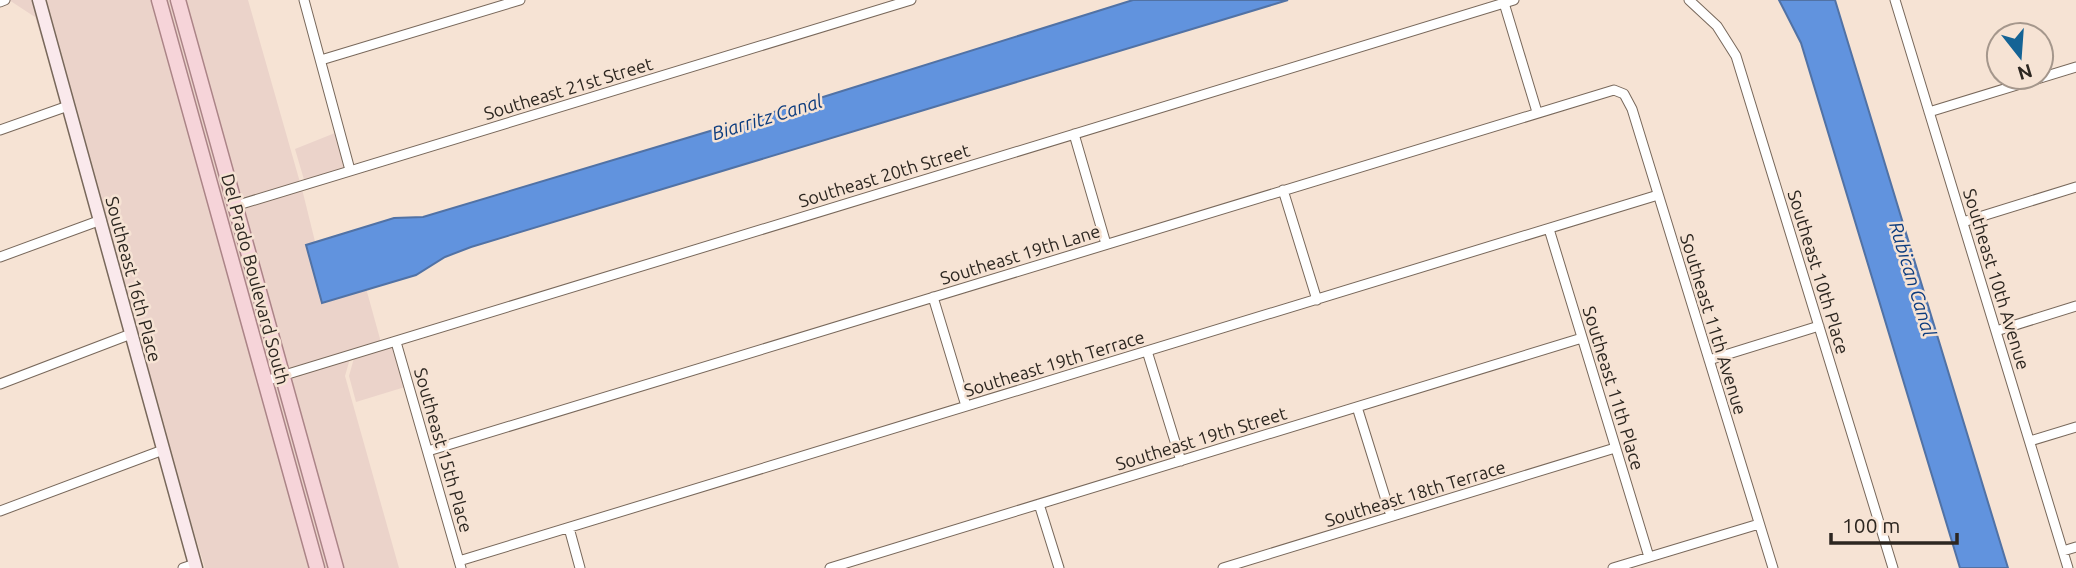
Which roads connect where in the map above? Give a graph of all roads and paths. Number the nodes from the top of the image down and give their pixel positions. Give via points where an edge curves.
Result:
1 (39, 0) edge
2 (159, 0) edge
3 (170, 0) edge
4 (178, 0) edge
5 (304, 0) edge
6 (520, 0) edge
7 (911, 0) edge
8 (1689, 0) edge
9 (1509, 1) edge
10 (1898, 1) edge
11 (189, 40) junction
12 (321, 60) junction
13 (2076, 67) edge
14 (1622, 92) joint
15 (68, 106) junction
16 (1537, 112) junction
17 (1929, 112) junction
18 (193, 122) junction
19 (0, 131) edge
20 (1074, 134) junction
21 (350, 170) junction
22 (2076, 187) edge
23 (1283, 190) junction
24 (1658, 195) junction
25 (235, 206) junction
26 (101, 220) junction
27 (1963, 222) junction
28 (1549, 229) junction
29 (1106, 244) junction
30 (0, 257) edge
31 (933, 298) junction
32 (1317, 300) junction
33 (2076, 306) edge
34 (1819, 326) junction
35 (1996, 331) junction
36 (131, 334) junction
37 (1582, 338) junction
38 (396, 341) junction
39 (1147, 351) junction
40 (1709, 360) junction
41 (282, 376) junction
42 (265, 381) junction
43 (0, 384) edge
44 (966, 406) junction
45 (1357, 407) junction
46 (2076, 427) edge
47 (2030, 441) junction
48 (1615, 448) junction
49 (163, 450) junction
50 (429, 451) junction
51 (1181, 461) junction
52 (1039, 504) junction
53 (0, 511) edge
54 (1391, 516) junction
55 (1759, 524) junction
56 (569, 528) junction
57 (2076, 547) edge
58 (2063, 551) junction
59 (1649, 557) junction
60 (460, 564) edge
61 (191, 567) edge
62 (317, 568) edge
63 (335, 568) edge
64 (580, 568) edge
65 (830, 568) edge
66 (1059, 568) edge
67 (1223, 568) edge
68 (1613, 568) edge
69 (1773, 568) edge
70 (1893, 568) edge
71 (2068, 568) edge

1 - 15 street, Southeast 16th Place
2 - 18 main road, Del Prado Boulevard South
3 - 11 main road
4 - 11 main road, Del Prado Boulevard South
5 - 12 street
6 - 12 street
7 - 21 street, Southeast 21st Street
8 - 34 street, Southeast 10th Place via 1713,21 1735,56
9 - 16 street
9 - 20 street, Southeast 20th Street
10 - 17 street, Southeast 10th Avenue
11 - 25 main road, Del Prado Boulevard South
12 - 21 street
13 - 17 street
14 - 16 street, Southeast 19th Lane via 1609,90
14 - 24 street, Southeast 11th Avenue via 1631,105
15 - 19 street
15 - 26 street, Southeast 16th Place
16 - 23 street, Southeast 19th Lane
17 - 27 street, Southeast 10th Avenue
18 - 25 main road via 209,152 221,193
18 - 42 main road, Del Prado Boulevard South
20 - 29 street
20 - 38 street, Southeast 20th Street
21 - 25 street, Southeast 21st Street
22 - 27 street
23 - 29 street, Southeast 19th Lane
23 - 32 street
24 - 28 street, Southeast 19th Terrace
24 - 40 street, Southeast 11th Avenue
25 - 41 main road, Del Prado Boulevard South
26 - 30 street
26 - 36 street, Southeast 16th Place
27 - 35 street, Southeast 10th Avenue
28 - 32 street, Southeast 19th Terrace
28 - 37 street, Southeast 11th Place
29 - 31 street, Southeast 19th Lane
31 - 44 street
31 - 50 street, Southeast 19th Lane
32 - 39 street, Southeast 19th Terrace
33 - 35 street
34 - 40 street
34 - 70 street, Southeast 10th Place
35 - 47 street, Southeast 10th Avenue
36 - 43 street
36 - 49 street, Southeast 16th Place
37 - 45 street, Southeast 19th Street
37 - 48 street, Southeast 11th Place
38 - 41 street, Southeast 20th Street
38 - 50 street, Southeast 15th Place
39 - 44 street, Southeast 19th Terrace
39 - 51 street
40 - 55 street, Southeast 11th Avenue
41 - 42 street, Southeast 20th Street
41 - 63 main road, Del Prado Boulevard South
42 - 62 main road, Del Prado Boulevard South
44 - 56 street, Southeast 19th Terrace
45 - 51 street, Southeast 19th Street
45 - 54 street
46 - 47 street
47 - 58 street, Southeast 10th Avenue
48 - 54 street, Southeast 18th Terrace
48 - 59 street, Southeast 11th Place
49 - 53 street
49 - 61 street, Southeast 16th Place
50 - 60 street, Southeast 15th Place
51 - 52 street, Southeast 19th Street
52 - 65 street, Southeast 19th Street
52 - 66 street
54 - 67 street, Southeast 18th Terrace
55 - 59 street
55 - 69 street, Southeast 11th Avenue
56 - 60 street, Southeast 19th Terrace
56 - 64 street
57 - 58 street
58 - 71 street, Southeast 10th Avenue
59 - 68 street

